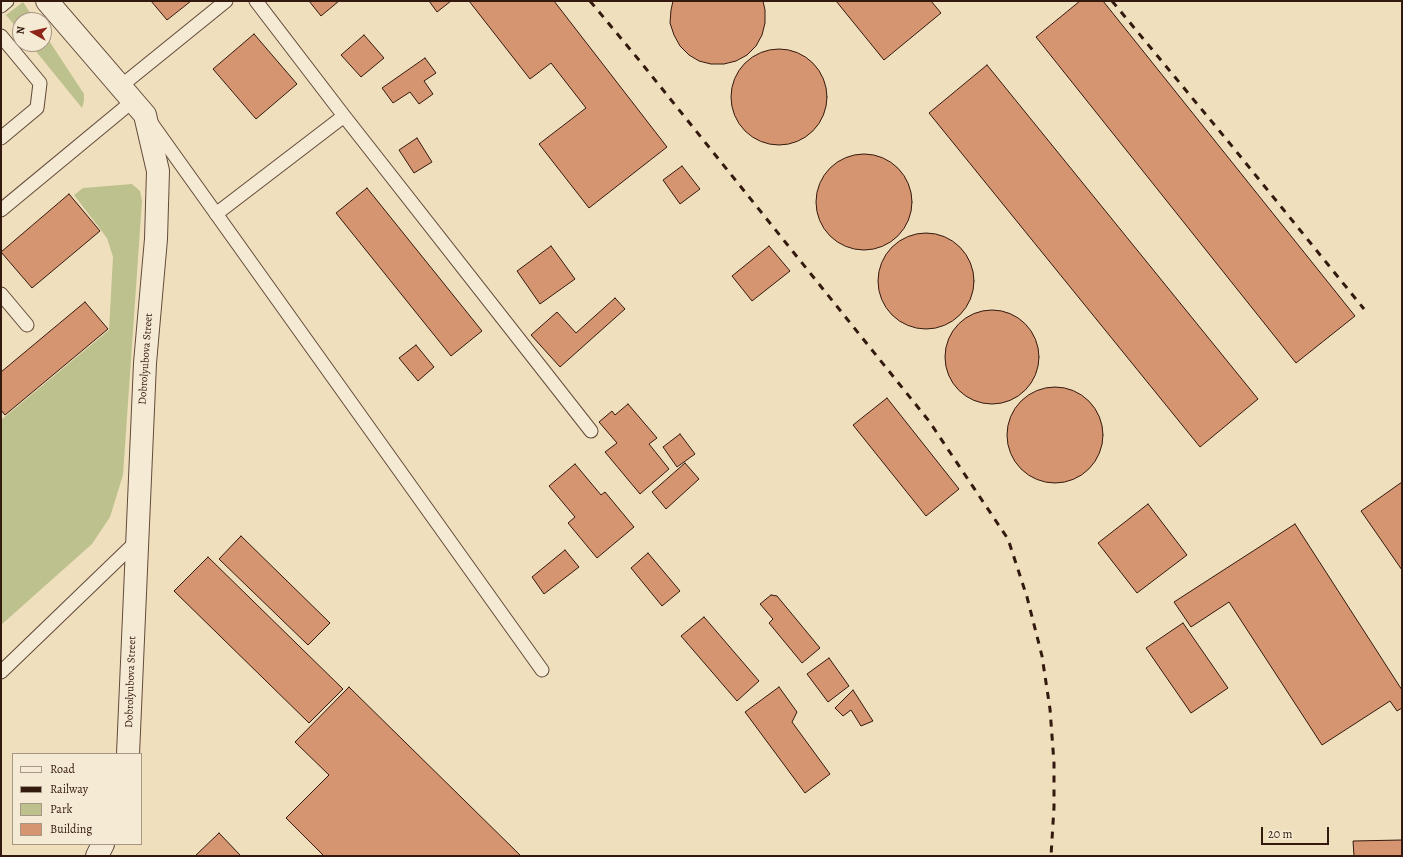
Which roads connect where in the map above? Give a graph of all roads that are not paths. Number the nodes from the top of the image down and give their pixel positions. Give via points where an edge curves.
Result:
1 (7, 1) edge
2 (47, 1) edge
3 (226, 1) edge
4 (256, 1) edge
5 (1, 6) edge
6 (1, 36) edge
7 (133, 100) junction
8 (344, 116) junction
9 (1, 138) edge
10 (1, 210) edge
11 (216, 214) junction
12 (1, 294) edge
13 (27, 325) dead end
14 (591, 431) dead end
15 (136, 542) junction
16 (542, 670) dead end
17 (1, 672) edge
18 (128, 753) edge
19 (102, 845) edge
20 (97, 856) edge

1 - 5 lane
2 - 7 street, Dobrolyubova Street
3 - 7 lane
4 - 8 lane
6 - 9 lane via 40,83 37,108
7 - 10 lane
7 - 11 lane
7 - 15 street, Dobrolyubova Street via 158,171 156,239 145,363
8 - 11 lane
8 - 14 lane
11 - 16 lane
12 - 13 lane
15 - 17 lane
15 - 18 street, Dobrolyubova Street
19 - 20 street

